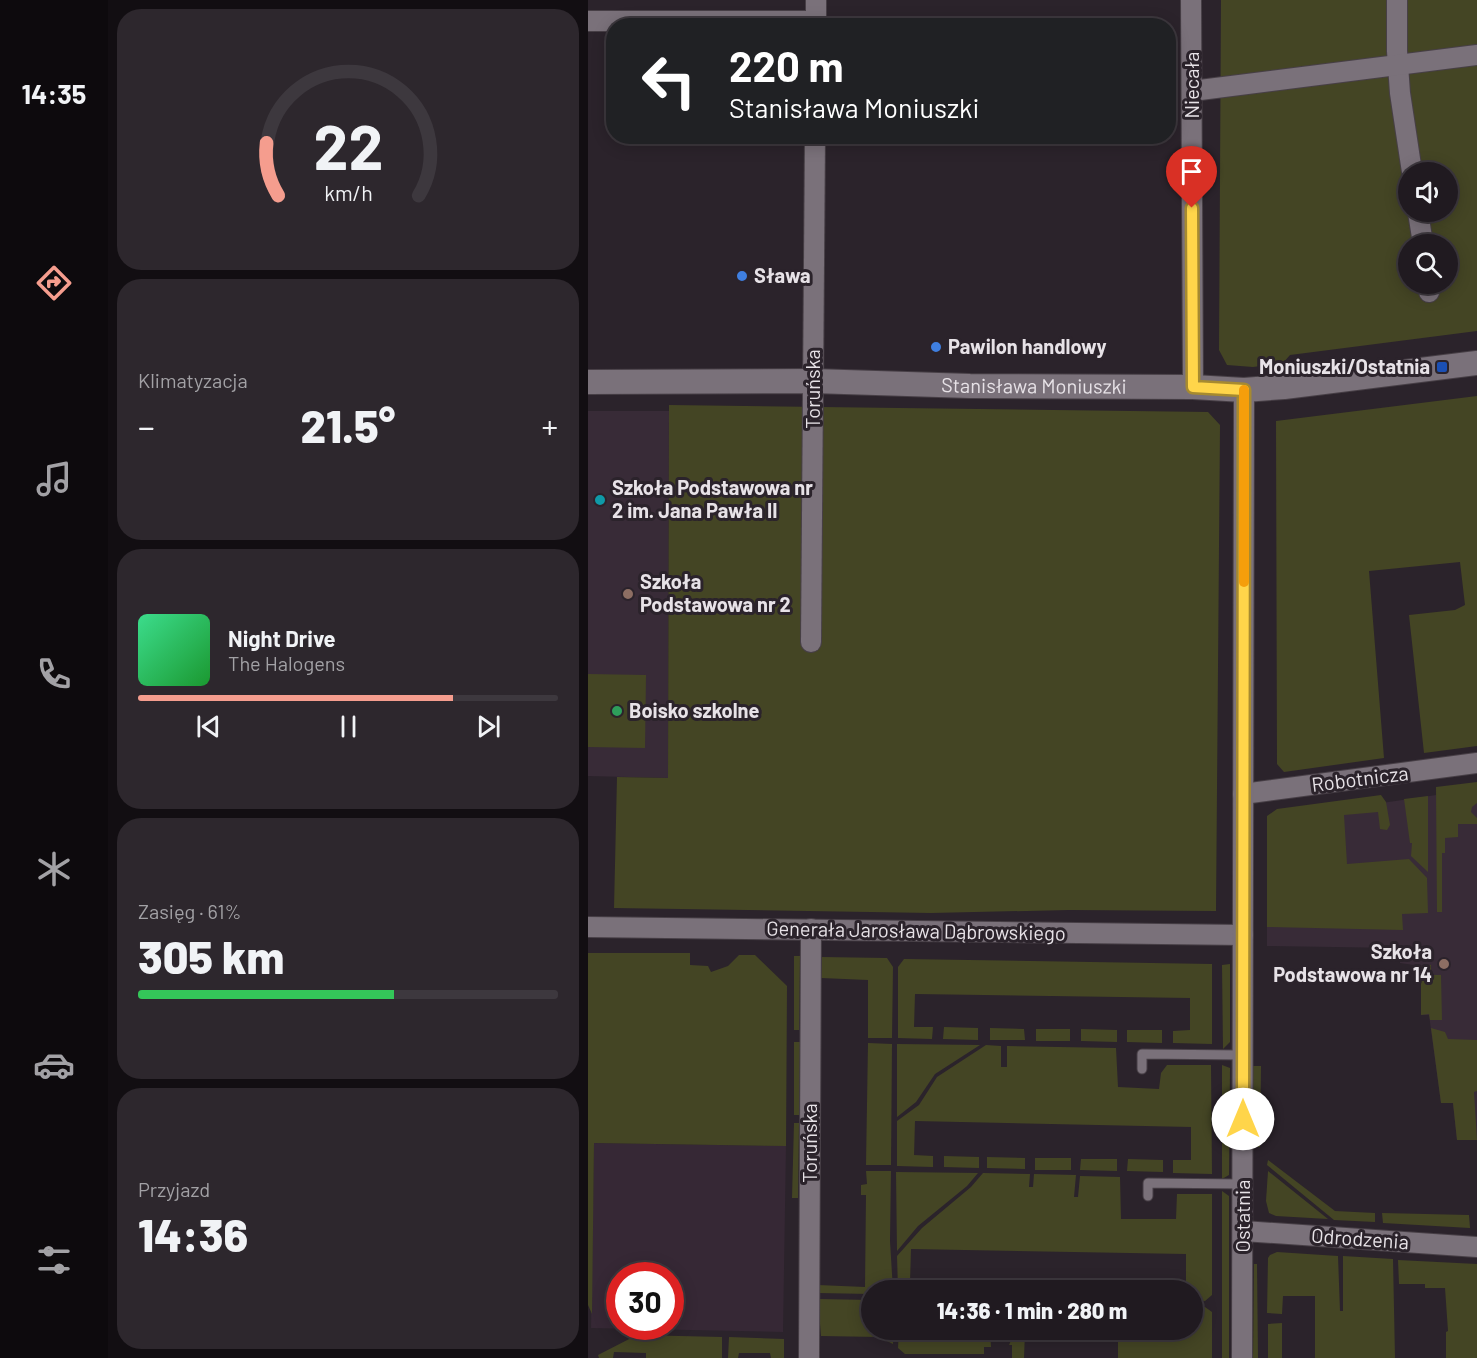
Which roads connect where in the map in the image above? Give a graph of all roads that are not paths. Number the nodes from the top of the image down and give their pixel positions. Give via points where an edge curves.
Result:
1 (816, 0) edge
2 (1191, 0) edge
3 (1397, 0) edge
4 (816, 18) edge
5 (588, 21) edge
6 (606, 21) edge
7 (1477, 55) edge
8 (1399, 65) junction
9 (1192, 91) junction
10 (815, 144) edge
11 (1410, 162) edge
12 (1477, 363) edge
13 (813, 381) junction
14 (588, 382) edge
15 (1193, 387) junction
16 (1244, 390) junction
17 (811, 642) dead end
18 (1477, 763) edge
19 (1243, 794) junction
20 (588, 927) edge
21 (811, 929) junction
22 (1243, 935) junction
23 (1244, 1055) junction
24 (1142, 1069) dead end
25 (1243, 1184) junction
26 (1148, 1196) dead end
27 (1243, 1231) junction
28 (1477, 1247) edge
29 (809, 1357) edge
30 (1242, 1358) edge

1 - 4 street
2 - 9 street, Niecała
3 - 8 street
5 - 6 street
7 - 8 street
8 - 9 street
8 - 11 street
9 - 15 street, Niecała
10 - 13 street, Toruńska
12 - 16 street, Stanisława Moniuszki
13 - 14 street, Stanisława Moniuszki
13 - 15 street, Stanisława Moniuszki
13 - 17 street, Toruńska
15 - 16 street, Stanisława Moniuszki
16 - 19 street, Ostatnia
18 - 19 street, Robotnicza
19 - 22 street, Ostatnia
20 - 21 street, Generała Jarosława Dąbrowskiego
21 - 22 street, Generała Jarosława Dąbrowskiego
21 - 29 street, Toruńska
22 - 23 street, Ostatnia
23 - 24 lane via 1142,1054
23 - 25 street, Ostatnia
25 - 26 lane via 1148,1183
25 - 27 street, Ostatnia
27 - 28 street, Odrodzenia
27 - 30 street, Ostatnia

